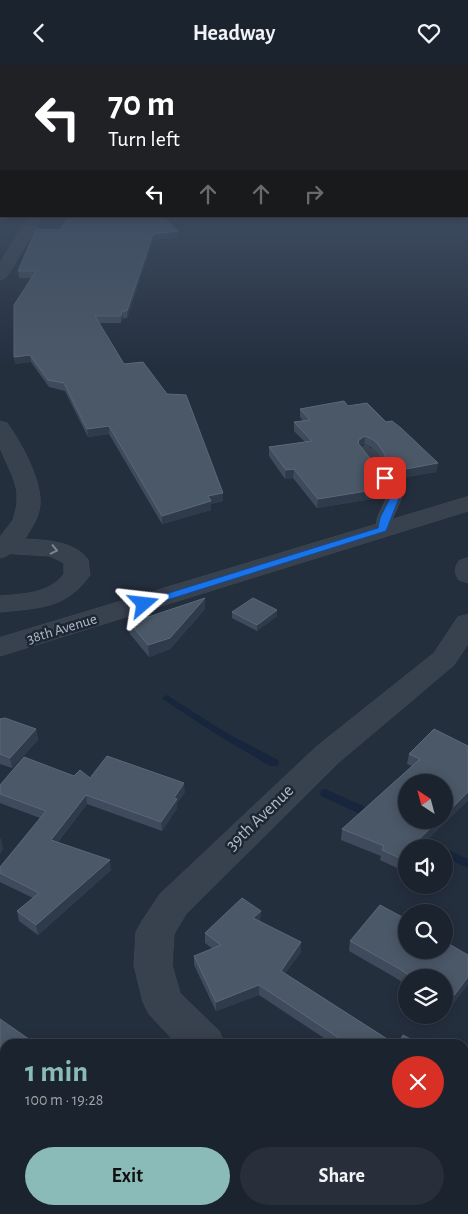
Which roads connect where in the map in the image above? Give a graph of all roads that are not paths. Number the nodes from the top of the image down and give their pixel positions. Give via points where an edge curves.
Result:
1 (11, 258) edge
2 (0, 275) edge
3 (0, 427) edge
4 (365, 450) edge
5 (468, 504) edge
6 (382, 529) junction
7 (3, 549) edge
8 (468, 566) edge
9 (468, 575) edge
10 (0, 604) edge
11 (468, 623) edge
12 (0, 647) edge
13 (200, 1039) edge

1 - 2 street
3 - 7 street via 25,480 30,501 25,523
4 - 6 lane via 380,468 394,498
5 - 6 street, 38th Avenue
6 - 12 street, 38th Avenue
7 -> 10 street via 57,550 76,561 77,575 66,589 55,596
8 - 9 street
11 - 13 street, 39th Avenue via 444,659 326,755 173,904 155,932 153,965 163,1002

